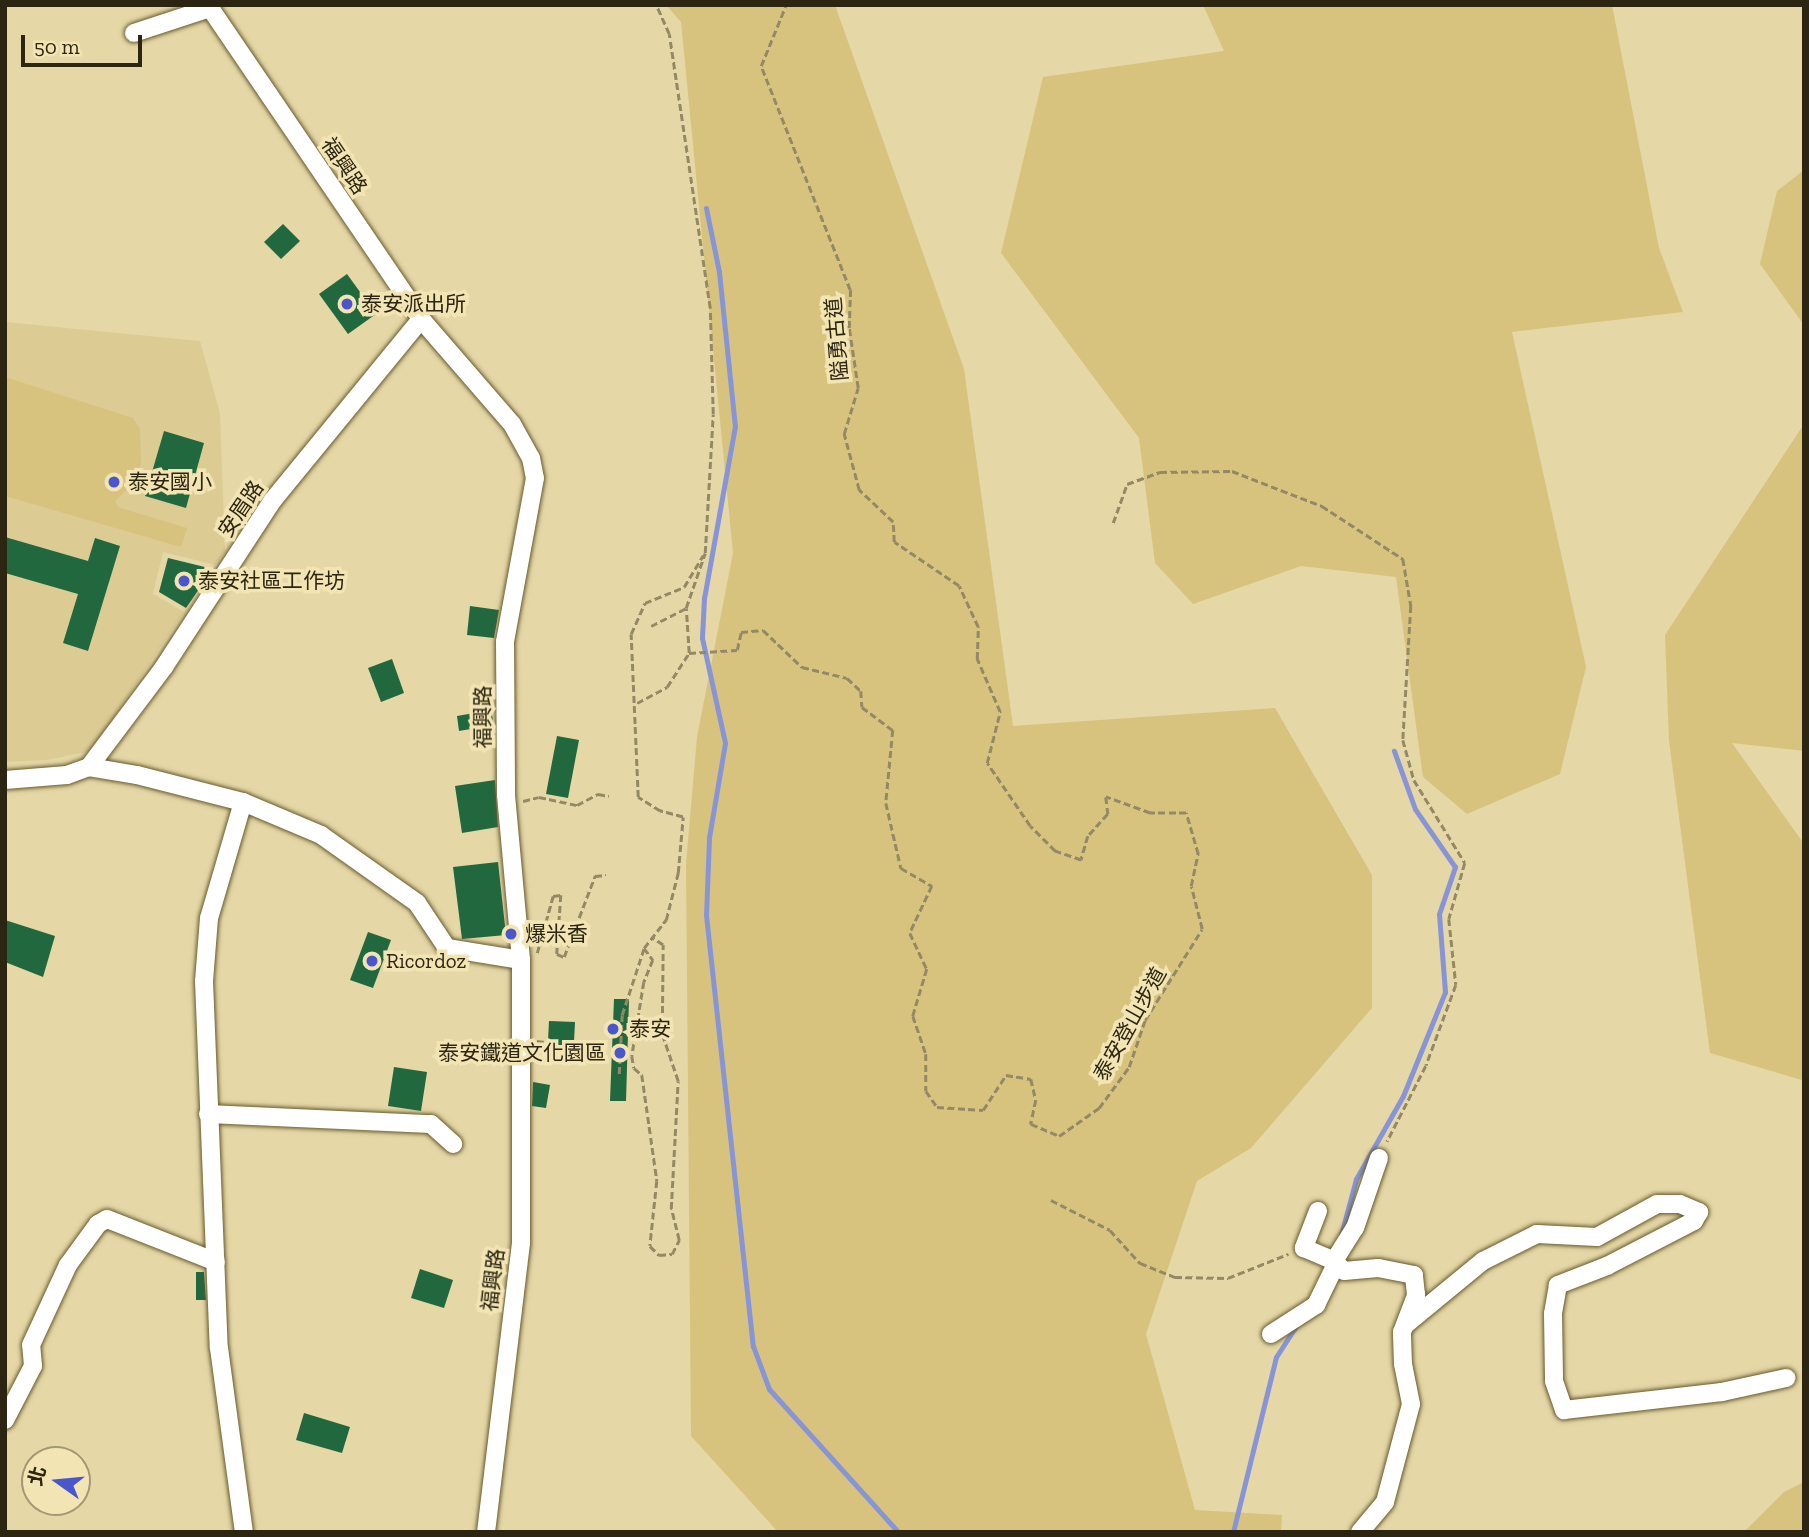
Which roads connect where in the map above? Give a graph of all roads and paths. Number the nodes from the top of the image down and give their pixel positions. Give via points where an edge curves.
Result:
1 (656, 5) edge
2 (786, 5) edge
3 (210, 6) edge
4 (134, 33) dead end
5 (421, 319) junction
6 (1113, 523) dead end
7 (705, 553) junction
8 (686, 608) junction
9 (651, 626) dead end
10 (689, 653) junction
11 (637, 704) junction
12 (89, 767) junction
13 (5, 780) edge
14 (609, 796) dead end
15 (243, 802) junction
16 (506, 806) junction
17 (606, 875) dead end
18 (1191, 886) joint
19 (651, 937) junction
20 (644, 948) junction
21 (521, 958) junction
22 (619, 1074) dead end
23 (208, 1114) junction
24 (453, 1144) dead end
25 (1379, 1158) joint
26 (1051, 1200) dead end
27 (1318, 1211) dead end
28 (1304, 1248) junction
29 (216, 1262) junction
30 (1335, 1263) junction
31 (1405, 1325) junction
32 (1271, 1334) dead end
33 (1786, 1378) dead end
34 (5, 1420) edge
35 (244, 1532) edge
36 (486, 1532) edge
37 (1360, 1532) edge

1 - 7 path via 669,34 710,308 713,414
2 - 18 path, 隘勇古道 via 761,66 850,290 849,328 858,388 844,435 859,490 893,522 894,542 959,586 978,627 977,659 1000,712 987,763 1030,826 1055,851 1081,860 1088,836 1108,814 1106,797 1150,813 1186,813 1198,854
3 - 4 street
3 - 5 street, 福興路
5 - 12 street, 安眉路 via 273,500 164,667
5 - 16 street, 福興路 via 512,424 531,458 535,478 505,642
6 - 25 path via 1127,484 1160,472 1232,471 1322,506 1403,559 1410,606 1403,740 1414,780 1465,863 1449,919 1456,985 1426,1066
7 - 8 path
7 - 11 path via 684,587 645,603 631,634
8 - 9 path
8 - 10 path
10 - 11 path via 667,687
10 - 18 path, 泰安登山步道 via 737,650 741,632 764,630 802,667 847,678 861,691 862,707 893,730 886,803 901,868 932,886 910,933 927,969 913,1016 926,1054 926,1091 937,1107 983,1110 1006,1075 1031,1079 1036,1100 1031,1124 1059,1136 1099,1108 1129,1067 1145,1020 1202,929
11 - 19 path via 638,797 660,811 683,817 678,873 667,920
12 - 13 street via 67,775
12 - 15 street
14 - 16 path via 598,794 577,805 539,797
15 - 21 street via 321,835 417,903 447,948
15 - 23 street via 209,918 204,981
16 - 21 street, 福興路
17 - 21 path via 595,876 564,957 557,954 561,895 553,896 538,953
19 - 20 path
19 - 20 path via 663,945 666,960 662,1034 678,1081 671,1209 679,1240 672,1254 659,1255 650,1246 657,1181 642,1075 634,1068 632,1056 653,960
20 - 22 path via 622,1015
21 - 36 street, 福興路 via 521,1243
23 - 24 street via 430,1124
23 - 29 street
25 - 30 street via 1355,1228
26 - 28 path via 1110,1230 1140,1263 1175,1276 1227,1278
27 - 28 street
28 - 30 street
29 - 34 street via 107,1219 98,1224 68,1265 31,1345 33,1366
29 - 35 street via 219,1348
30 - 31 street via 1344,1271 1378,1269 1414,1275 1416,1295
30 - 32 street via 1316,1305
31 - 33 street via 1483,1261 1537,1234 1597,1237 1657,1204 1680,1205 1699,1212 1694,1221 1607,1266 1558,1285 1553,1314 1554,1381 1564,1410 1722,1392
31 - 37 street via 1403,1364 1411,1404 1385,1502

